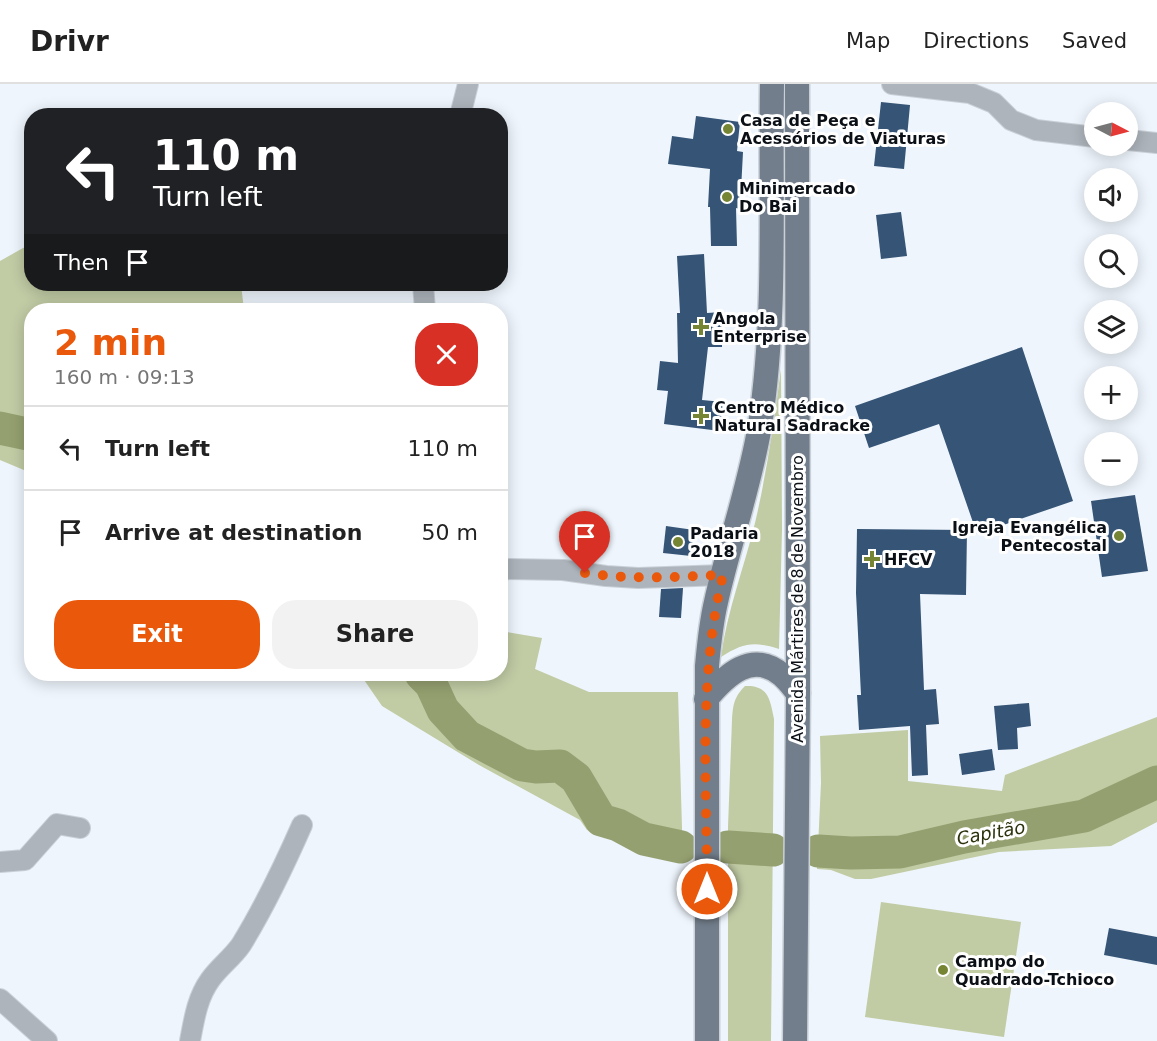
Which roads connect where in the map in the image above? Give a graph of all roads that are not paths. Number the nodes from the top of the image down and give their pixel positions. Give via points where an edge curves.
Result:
1 (468, 84) edge
2 (772, 84) edge
3 (797, 84) edge
4 (892, 84) edge
5 (462, 108) edge
6 (1084, 135) edge
7 (1138, 141) edge
8 (1157, 143) edge
9 (508, 569) edge
10 (723, 575) junction
11 (798, 693) junction
12 (706, 699) junction
13 (302, 825) dead end
14 (80, 828) dead end
15 (0, 862) edge
16 (0, 999) edge
17 (46, 1041) edge
18 (190, 1041) edge
19 (707, 1041) edge
20 (795, 1041) edge

1 - 5 street
2 - 10 main road via 771,278 765,378 750,476
3 - 11 main road, Avenida Mártires de 8 de Novembro
4 - 6 street via 970,93 994,103 1011,120 1036,130
7 - 8 street
9 - 10 street via 638,578
10 - 12 main road via 711,633
11 - 12 main road via 768,666 752,665 733,672
11 - 20 main road, Avenida Mártires de 8 de Novembro
12 - 19 main road
13 - 18 street via 275,885 239,947 201,995
14 - 15 street via 57,824 25,860
16 - 17 street

